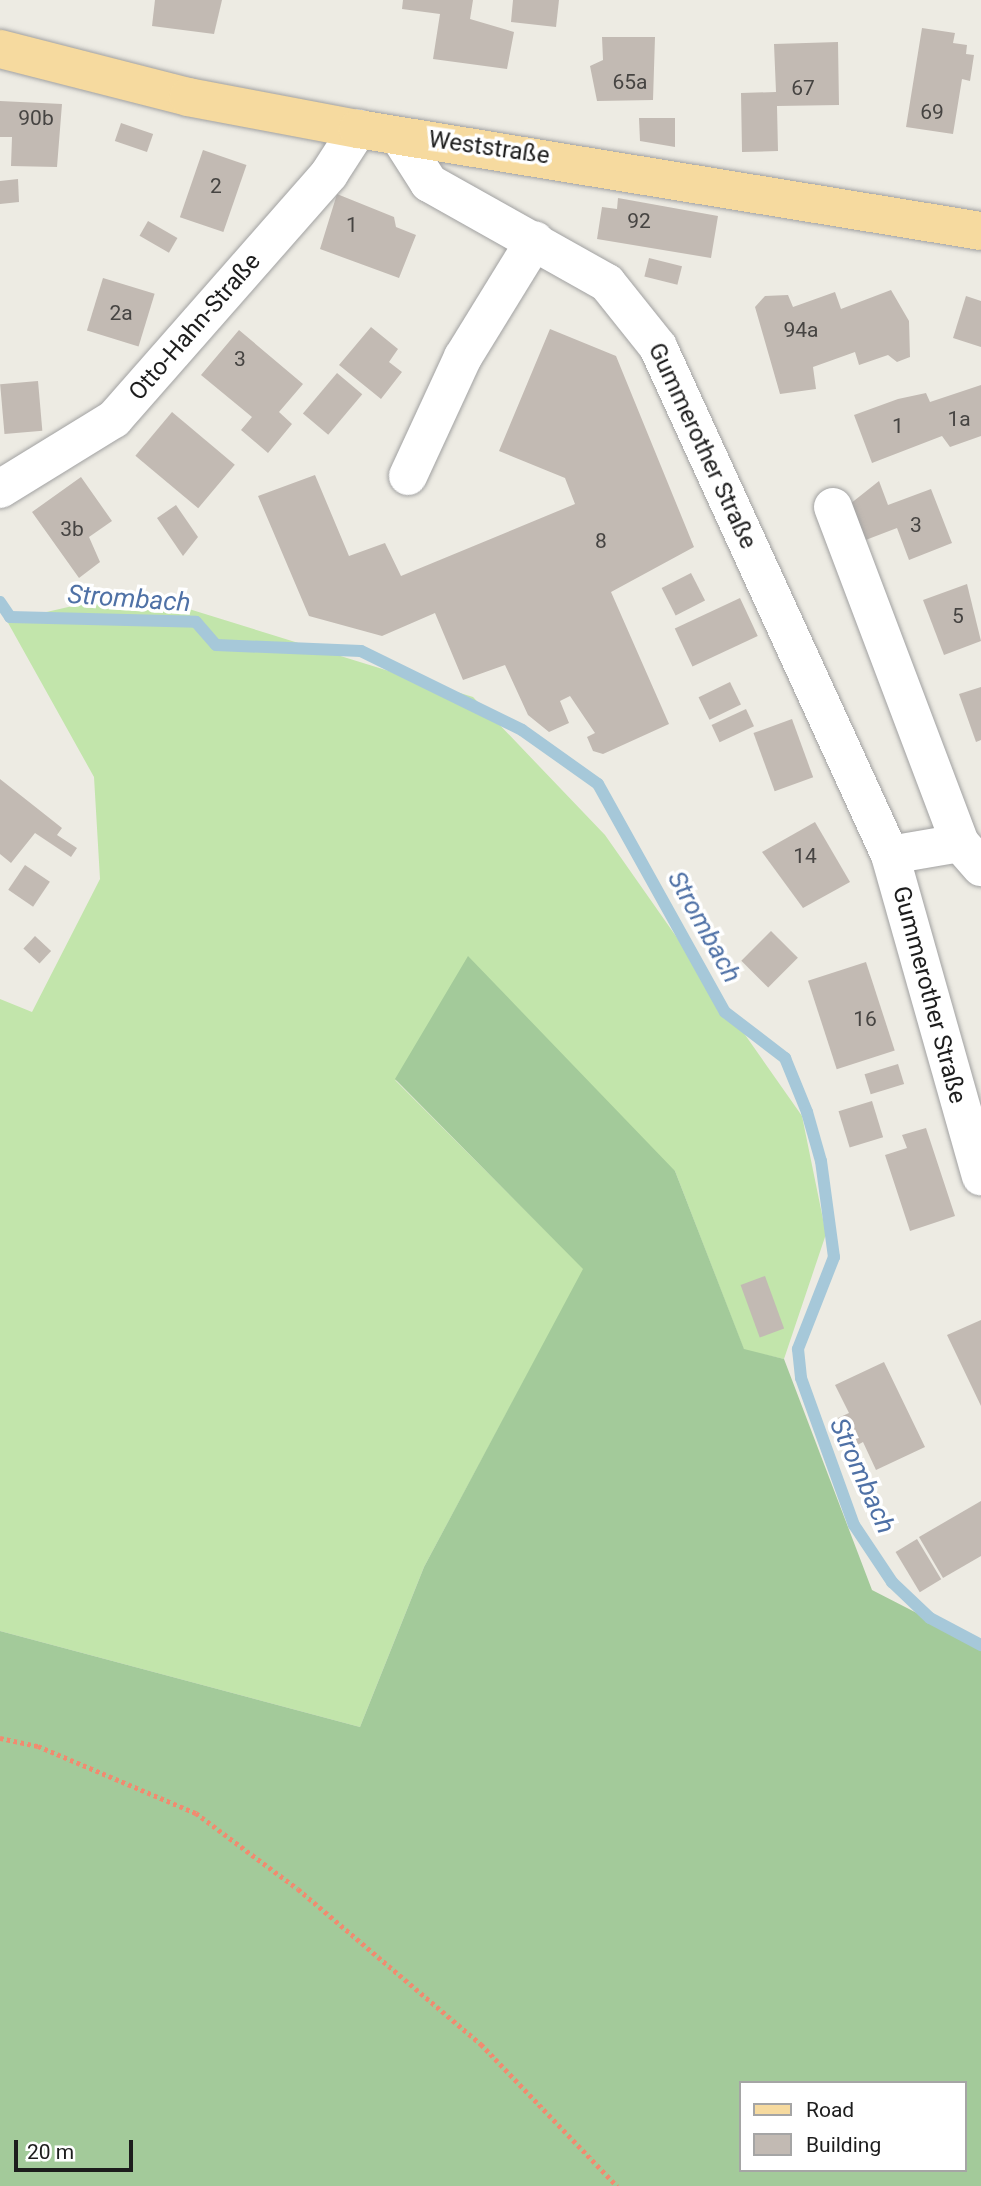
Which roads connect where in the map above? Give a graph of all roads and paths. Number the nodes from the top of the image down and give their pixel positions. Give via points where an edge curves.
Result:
1 (0, 49) edge
2 (358, 128) junction
3 (399, 136) junction
4 (981, 231) edge
5 (534, 240) junction
6 (408, 475) dead end
7 (0, 488) edge
8 (833, 507) dead end
9 (890, 855) junction
10 (971, 855) edge
11 (981, 1175) edge
12 (0, 1738) edge
13 (617, 2186) edge

1 - 2 main road, Weststraße via 188,97
2 - 3 main road, Weststraße
2 - 7 street, Otto-Hahn-Straße via 329,174 114,419
3 - 4 main road, Weststraße via 625,167
3 - 5 street, Gummerother Straße via 429,183
5 - 6 street via 463,357
5 - 9 street, Gummerother Straße via 607,283 658,347
8 - 10 street, Gummerother Straße
9 - 10 street, Gummerother Straße
9 - 11 street, Gummerother Straße
12 - 13 path via 38,1746 196,1813 298,1889 481,2044

